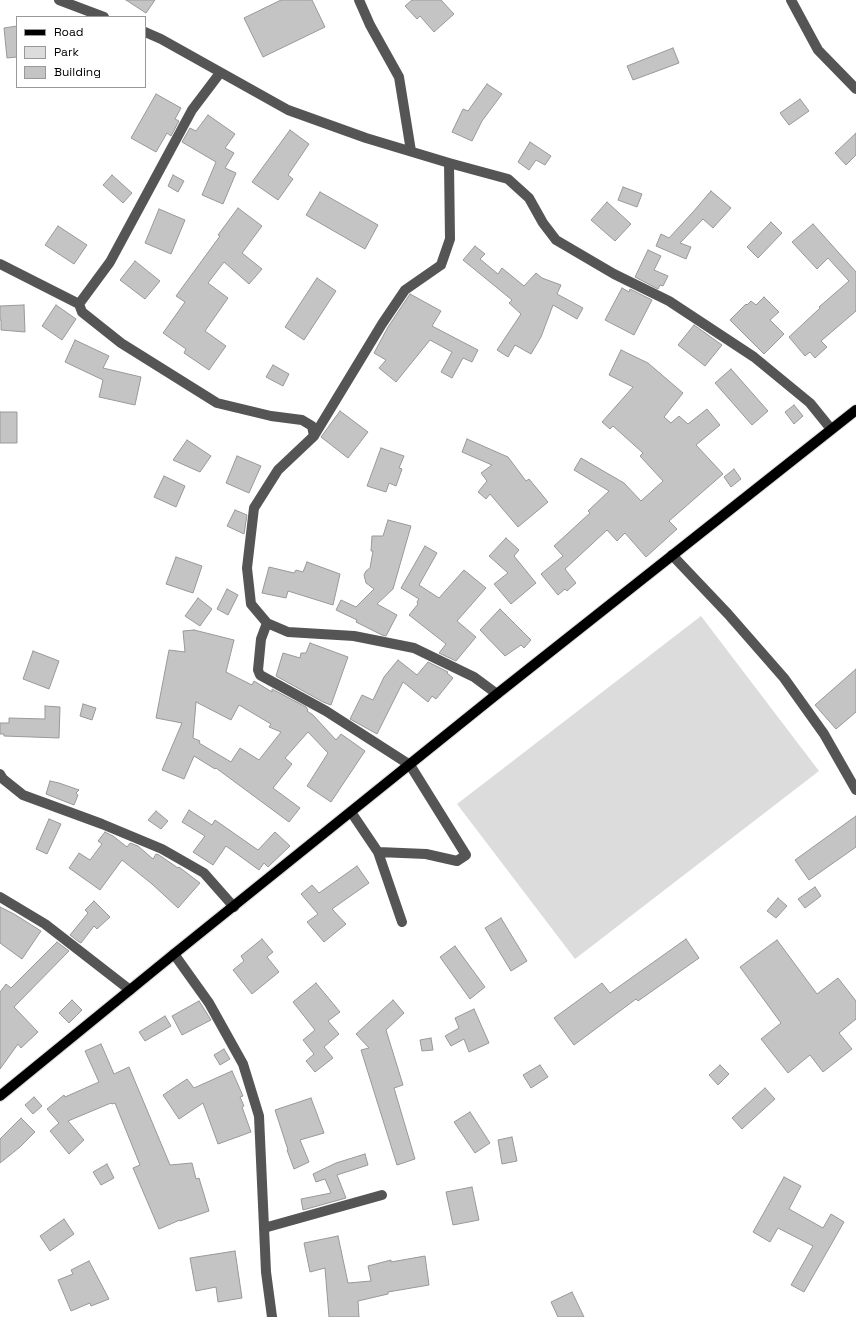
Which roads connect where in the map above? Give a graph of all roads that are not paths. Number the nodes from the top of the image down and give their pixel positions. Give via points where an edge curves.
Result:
1 (59, 0) edge
2 (359, 0) edge
3 (791, 0) edge
4 (101, 16) edge
5 (146, 32) edge
6 (220, 73) junction
7 (856, 90) edge
8 (411, 151) junction
9 (449, 163) junction
10 (0, 264) edge
11 (79, 304) junction
12 (856, 410) edge
13 (831, 429) junction
14 (314, 436) junction
15 (672, 555) junction
16 (267, 622) junction
17 (497, 694) junction
18 (410, 765) junction
19 (1, 780) edge
20 (856, 790) edge
21 (351, 812) junction
22 (378, 852) junction
23 (0, 897) edge
24 (234, 907) junction
25 (402, 922) dead end
26 (174, 954) junction
27 (130, 990) junction
28 (0, 1096) edge
29 (382, 1195) dead end
30 (264, 1228) junction
31 (272, 1317) edge

1 - 4 street
2 - 8 street via 399,77
3 - 7 street via 818,50
5 - 6 street via 161,38
6 - 8 street via 288,110
6 - 11 street via 192,110 110,262
8 - 9 street
9 - 13 street via 508,179 529,198 556,240 614,274 669,301 754,357 810,403
9 - 14 street via 450,239 441,265 405,290
10 - 11 street
11 - 14 street via 82,312 121,343 217,403 271,416 302,420 312,426
12 - 13 main road
13 - 15 main road
14 - 16 street via 278,470 254,508 247,568 251,604
15 - 17 main road
15 - 20 street via 784,678 824,734
16 - 17 street via 288,632 354,636 414,648 474,677
16 - 18 street via 261,639 258,670 260,676 326,711
17 - 18 main road
18 - 21 main road
18 - 22 street via 466,855 457,861 426,854
19 - 24 street via 23,795 162,849 204,872
21 - 22 street
21 - 24 main road
22 - 25 street
23 - 27 street via 45,924
24 - 26 main road
26 - 27 main road
26 - 30 street via 209,1003 243,1064 259,1116
27 - 28 main road
29 - 30 street
30 - 31 street

